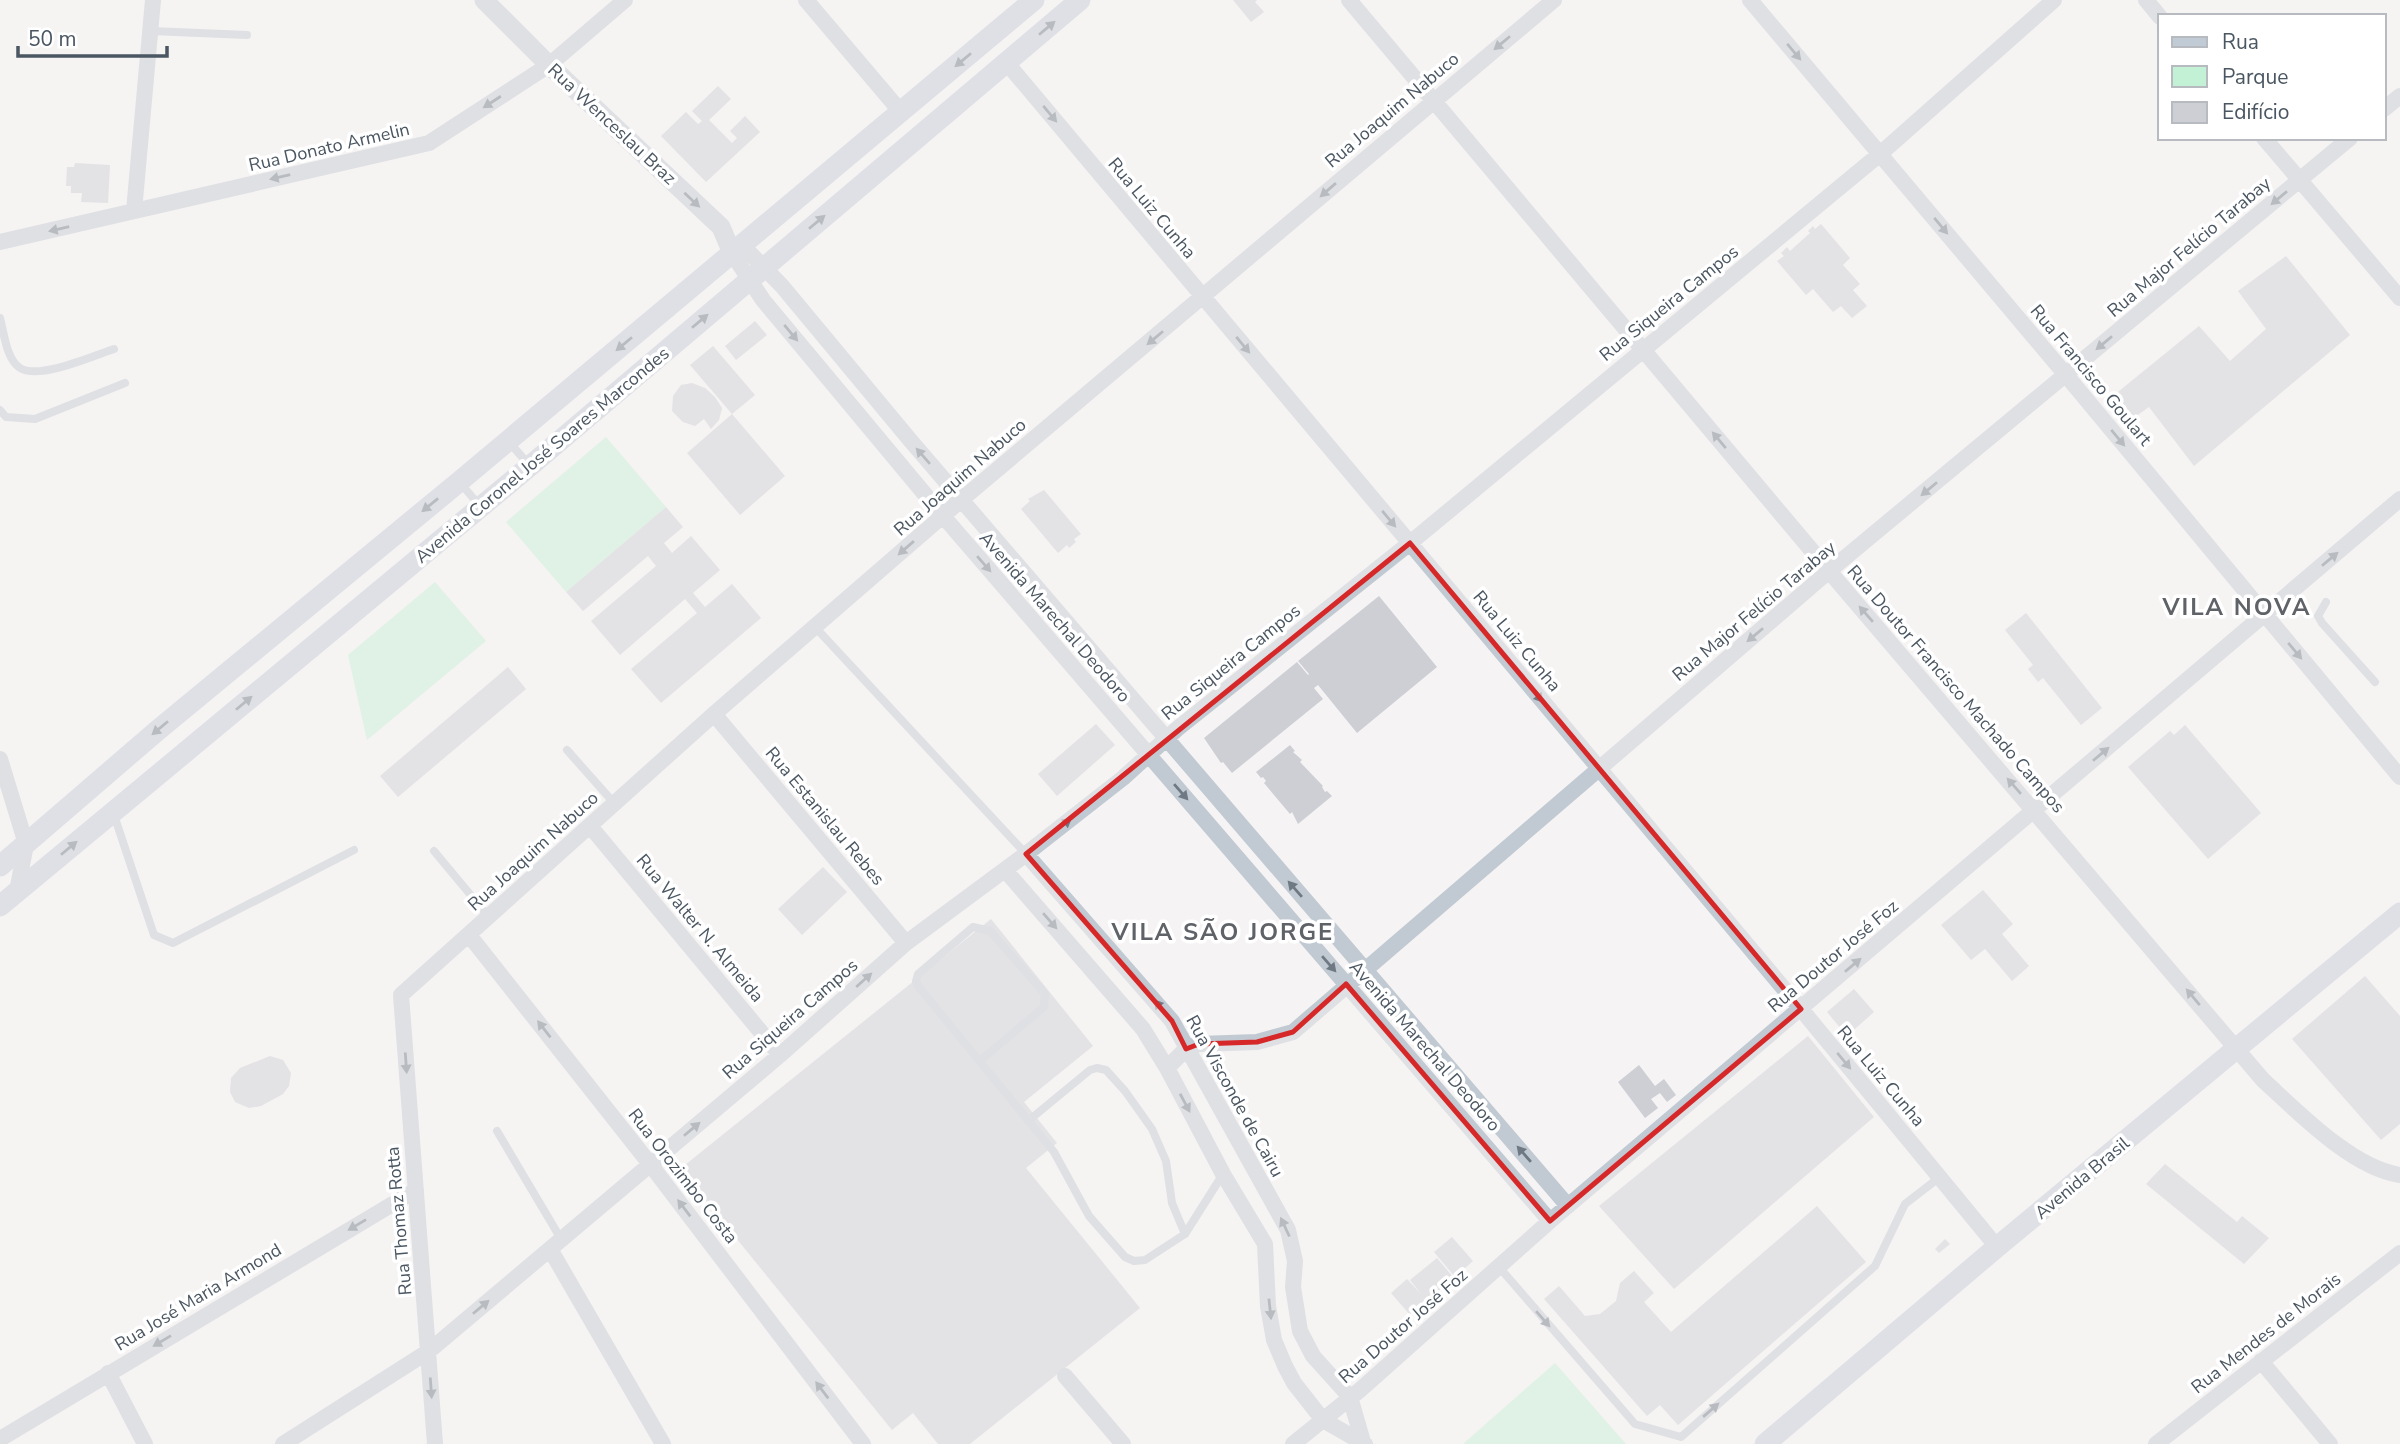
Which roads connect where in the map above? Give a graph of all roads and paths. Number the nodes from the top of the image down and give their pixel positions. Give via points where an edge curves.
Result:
1 (153, 0) edge
2 (484, 0) edge
3 (625, 0) edge
4 (806, 0) edge
5 (1034, 0) edge
6 (1080, 0) edge
7 (1349, 0) edge
8 (1554, 0) edge
9 (1750, 0) edge
10 (2054, 0) edge
11 (2146, 0) edge
12 (2158, 15) edge
13 (1003, 25) junction
14 (151, 31) junction
15 (247, 35) dead end
16 (1014, 55) junction
17 (549, 65) junction
18 (2400, 96) edge
19 (1433, 100) junction
20 (2386, 107) edge
21 (901, 112) junction
22 (2266, 140) edge
23 (2348, 140) edge
24 (1880, 154) junction
25 (2301, 180) junction
26 (134, 211) junction
27 (0, 242) edge
28 (737, 249) junction
29 (756, 273) junction
30 (1202, 298) junction
31 (2400, 298) edge
32 (0, 318) edge
33 (114, 349) dead end
34 (1642, 349) junction
35 (2066, 375) junction
36 (125, 383) dead end
37 (0, 410) edge
38 (508, 441) junction
39 (530, 466) junction
40 (460, 481) junction
41 (2400, 499) edge
42 (961, 500) junction
43 (480, 507) junction
44 (943, 516) junction
45 (1410, 543) junction
46 (1829, 572) junction
47 (2326, 602) dead end
48 (2265, 614) junction
49 (814, 627) junction
50 (2375, 682) dead end
51 (714, 714) junction
52 (1166, 739) junction
53 (567, 750) dead end
54 (1149, 755) junction
55 (0, 759) edge
56 (1598, 768) junction
57 (2400, 777) edge
58 (614, 803) junction
59 (2035, 810) junction
60 (113, 813) junction
61 (590, 826) junction
62 (26, 844) junction
63 (354, 850) dead end
64 (434, 851) dead end
65 (1026, 854) junction
66 (0, 866) edge
67 (1005, 870) junction
68 (17, 892) junction
69 (0, 906) edge
70 (2400, 913) edge
71 (489, 917) junction
72 (469, 935) junction
73 (906, 943) junction
74 (1364, 969) junction
75 (1346, 984) junction
76 (401, 995) joint
77 (1801, 1009) junction
78 (1186, 1049) junction
79 (2237, 1049) junction
80 (780, 1055) junction
81 (981, 1060) junction
82 (1167, 1068) junction
83 (1028, 1121) junction
84 (497, 1131) dead end
85 (650, 1164) junction
86 (1223, 1174) junction
87 (2400, 1175) edge
88 (1940, 1177) junction
89 (416, 1190) junction
90 (1568, 1206) junction
91 (1550, 1221) junction
92 (1185, 1234) junction
93 (556, 1244) junction
94 (1997, 1247) junction
95 (2399, 1254) edge
96 (1499, 1267) junction
97 (429, 1351) junction
98 (2261, 1361) junction
99 (108, 1373) junction
100 (1065, 1377) dead end
101 (1350, 1397) junction
102 (1322, 1420) junction
103 (0, 1439) edge
104 (1364, 1443) edge
105 (145, 1444) edge
106 (283, 1444) edge
107 (435, 1444) edge
108 (663, 1444) edge
109 (863, 1444) edge
110 (1123, 1444) edge
111 (1293, 1444) edge
112 (1765, 1444) edge
113 (2156, 1444) edge
114 (2330, 1444) edge

1 - 14 street
2 - 17 street, Rua Wenceslau Braz
3 - 17 street, Rua Donato Armelin
4 - 21 street
5 - 13 main road, Avenida Coronel José Soares Marcondes
16 -> 6 main road, Avenida Coronel José Soares Marcondes
7 - 19 street, Rua Doutor Francisco Machado Campos
8 -> 19 street, Rua Joaquim Nabuco
9 -> 24 street, Rua Francisco Goulart
10 - 24 street, Rua Siqueira Campos
11 - 12 street
13 - 16 main road
13 -> 21 main road, Avenida Coronel José Soares Marcondes
14 - 15 lane
14 - 26 street
29 -> 16 main road, Avenida Coronel José Soares Marcondes
16 -> 30 street, Rua Luiz Cunha
17 -> 26 street, Rua Donato Armelin via 429,143
17 -> 28 street, Rua Wenceslau Braz via 721,227
18 - 20 street
19 -> 30 street, Rua Joaquim Nabuco
19 - 34 street, Rua Doutor Francisco Machado Campos
21 - 28 main road, Avenida Coronel José Soares Marcondes
22 - 25 street
23 - 25 street, Rua Major Felício Tarabay
24 - 34 street, Rua Siqueira Campos
24 -> 35 street, Rua Francisco Goulart
25 - 31 street
25 -> 35 street, Rua Major Felício Tarabay
26 -> 27 street, Rua Donato Armelin
28 - 29 street, Avenida Marechal Deodoro
28 -> 38 main road, Avenida Coronel José Soares Marcondes
39 -> 29 main road, Avenida Coronel José Soares Marcondes
42 -> 29 street, Avenida Marechal Deodoro
29 -> 44 street, Avenida Marechal Deodoro via 763,300
30 -> 42 street, Rua Joaquim Nabuco
30 -> 45 street, Rua Luiz Cunha
32 - 33 lane via 11,356 20,368 38,373
34 - 45 street, Rua Siqueira Campos
46 -> 34 street, Rua Doutor Francisco Machado Campos
35 -> 46 street, Rua Major Felício Tarabay
35 -> 48 street, Rua Francisco Goulart
36 - 37 lane via 35,419 6,417
38 - 39 lane
38 - 40 main road, Avenida Coronel José Soares Marcondes
39 - 43 main road, Avenida Coronel José Soares Marcondes
40 - 43 lane
40 -> 62 main road, Avenida Coronel José Soares Marcondes
48 -> 41 street, Rua Doutor José Foz
42 - 44 street, Rua Joaquim Nabuco
42 - 52 street, Avenida Marechal Deodoro
60 -> 43 main road, Avenida Coronel José Soares Marcondes
44 -> 49 street, Rua Joaquim Nabuco
44 -> 54 street, Avenida Marechal Deodoro
45 - 52 street, Rua Siqueira Campos
45 -> 56 street, Rua Luiz Cunha
46 -> 56 street, Rua Major Felício Tarabay
59 -> 46 street, Rua Doutor Francisco Machado Campos
47 - 50 lane via 2318,616 2322,623
48 -> 57 street, Rua Francisco Goulart
59 -> 48 street, Rua Doutor José Foz
49 - 51 street, Rua Joaquim Nabuco
49 - 65 lane, Rua Visconde de Cairu
51 - 58 street, Rua Joaquim Nabuco
51 - 73 street, Rua Estanislau Rebes
52 - 54 street, Rua Siqueira Campos
74 -> 52 street, Avenida Marechal Deodoro
53 - 58 lane
65 -> 54 street, Rua Siqueira Campos
54 -> 75 street, Avenida Marechal Deodoro
55 - 62 street
56 - 74 street, Rua Major Felício Tarabay
56 - 77 street, Rua Luiz Cunha
58 - 61 street, Rua Joaquim Nabuco
77 -> 59 street, Rua Doutor José Foz
79 -> 59 street, Rua Doutor Francisco Machado Campos
60 - 63 lane via 154,935 173,943
68 -> 60 main road, Avenida Coronel José Soares Marcondes
61 - 71 street, Rua Joaquim Nabuco
61 - 80 street, Rua Walter N. Almeida
62 - 66 main road, Avenida Coronel José Soares Marcondes
62 - 68 street
64 - 71 lane
65 - 67 street, Rua Siqueira Campos
78 -> 65 street, Rua Visconde de Cairu via 1171,1021
67 - 73 street, Rua Siqueira Campos
67 -> 82 street, Rua Visconde de Cairu via 1143,1029
68 - 69 main road, Avenida Coronel José Soares Marcondes
70 - 79 main road, Avenida Brasil
71 - 72 street, Rua Joaquim Nabuco
72 - 76 street, Rua Joaquim Nabuco
85 -> 72 street, Rua Orozimbo Costa
80 -> 73 street, Rua Siqueira Campos
74 - 75 street, Rua Major Felício Tarabay
90 -> 74 street, Avenida Marechal Deodoro
75 - 78 street, Rua Major Felício Tarabay via 1293,1032 1257,1042 1199,1044
75 - 91 street, Avenida Marechal Deodoro
76 -> 89 street, Rua Thomaz Rotta
77 -> 88 street, Rua Luiz Cunha
77 - 90 street, Rua Doutor José Foz
78 - 82 street
101 -> 78 street, Rua Visconde de Cairu via 1313,1356 1300,1332 1288,1230
79 - 87 street, Rua Doutor Francisco Machado Campos via 2307,1121 2361,1161
79 - 94 main road, Avenida Brasil
85 -> 80 street, Rua Siqueira Campos
81 - 81 lane via 916,981 918,974 973,927 990,930 1046,1000 1044,1007
81 - 83 lane
82 -> 86 street, Rua Visconde de Cairu
83 - 92 lane via 1054,1152 1089,1216 1125,1257 1145,1259
83 - 92 lane via 1090,1070 1106,1070 1152,1129 1166,1161 1172,1203
84 - 93 lane
85 - 93 street, Rua Siqueira Campos
109 -> 85 street, Rua Orozimbo Costa
86 - 92 lane
86 -> 102 street, Rua Visconde de Cairu via 1265,1244 1274,1340 1294,1383
88 - 94 street, Rua Luiz Cunha
96 -> 88 lane via 1635,1424 1681,1437 1875,1266 1905,1204
89 - 97 street, Rua Thomaz Rotta
89 -> 99 street, Rua José Maria Armond
90 - 91 street, Rua Doutor José Foz
91 - 96 street, Rua Doutor José Foz
97 -> 93 street, Rua Siqueira Campos
93 - 108 street
94 - 112 main road, Avenida Brasil
95 - 98 street, Rua Mendes de Morais
96 - 101 street, Rua Doutor José Foz
97 - 106 street, Rua Siqueira Campos
97 -> 107 street, Rua Thomaz Rotta
98 - 113 street, Rua Mendes de Morais
98 - 114 street
99 - 103 street, Rua José Maria Armond
99 - 105 street
100 - 110 street
101 - 102 street, Rua Doutor José Foz
101 - 104 street, Rua Visconde de Cairu
102 - 104 street, Rua Visconde de Cairu
102 - 111 street, Rua Doutor José Foz

